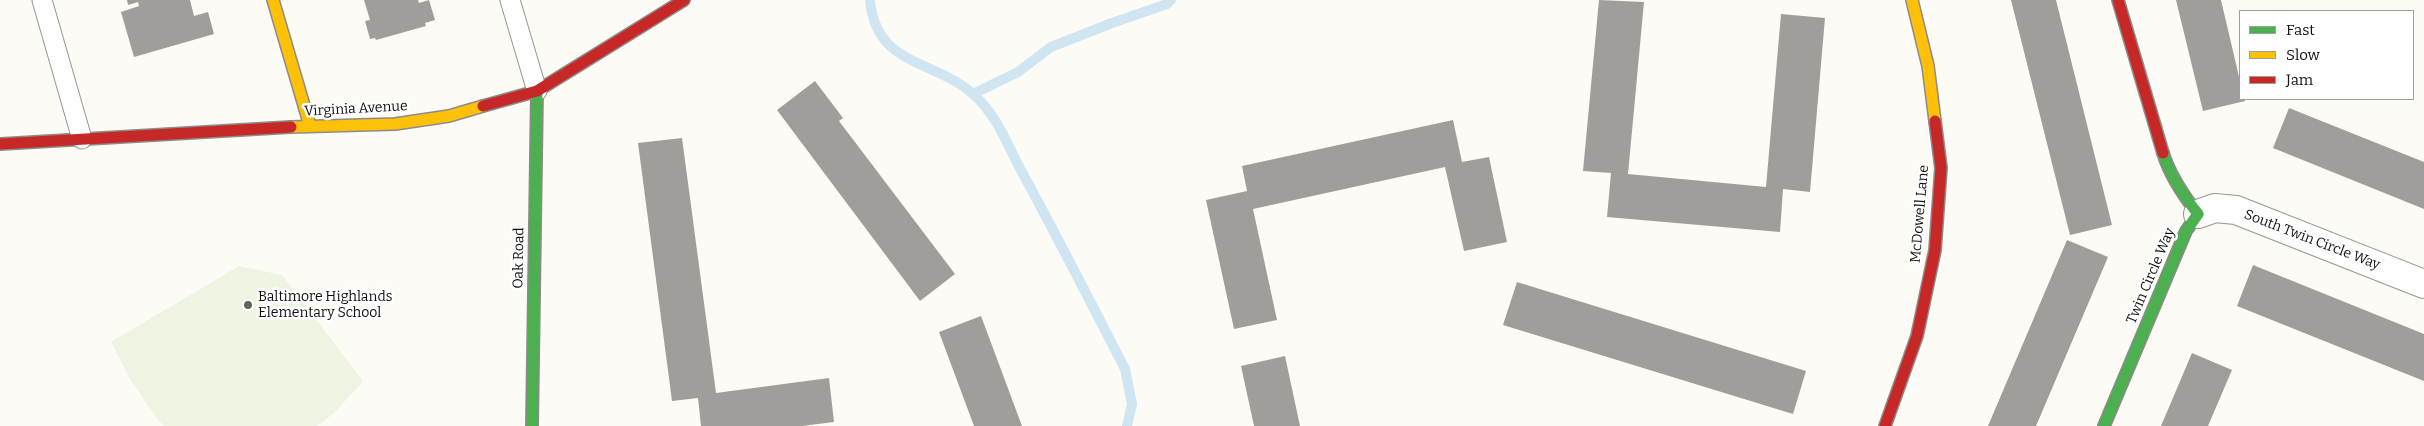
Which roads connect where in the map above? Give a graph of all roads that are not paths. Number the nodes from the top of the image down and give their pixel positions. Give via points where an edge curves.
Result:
1 (42, 0) edge
2 (274, 0) edge
3 (510, 0) edge
4 (684, 0) edge
5 (1912, 0) edge
6 (2118, 0) edge
7 (537, 91) junction
8 (310, 126) junction
9 (82, 139) junction
10 (0, 144) edge
11 (2198, 214) junction
12 (2424, 284) edge
13 (532, 426) edge
14 (1885, 426) edge
15 (2104, 426) edge

1 - 9 lane
2 - 8 street
3 - 7 lane
4 - 7 street, Virginia Avenue
5 - 14 street, McDowell Lane via 1928,66 1940,177 1935,250 1917,336
6 - 11 street via 2167,167
7 - 8 street, Virginia Avenue via 449,116 395,124
7 - 13 street, Oak Road
8 - 9 street, Virginia Avenue
9 - 10 street, Virginia Avenue
11 - 12 street, South Twin Circle Way via 2215,208 2236,210
11 - 15 street, Twin Circle Way via 2186,231

